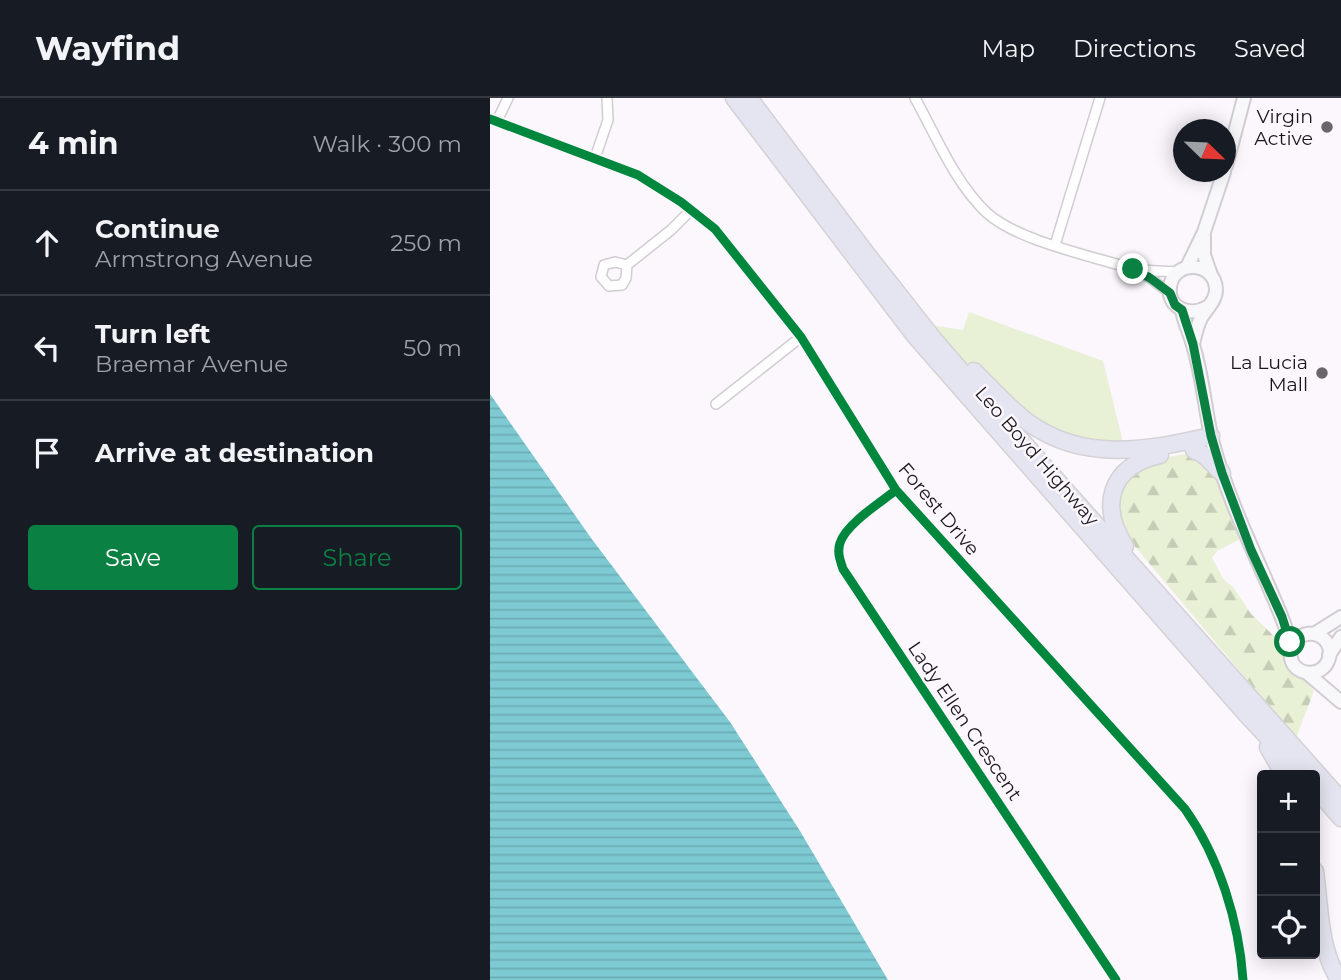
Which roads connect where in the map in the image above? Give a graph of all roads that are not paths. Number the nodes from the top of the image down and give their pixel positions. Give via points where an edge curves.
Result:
1 (508, 98) edge
2 (607, 98) edge
3 (734, 98) edge
4 (749, 98) edge
5 (915, 98) edge
6 (1100, 98) edge
7 (1244, 98) edge
8 (494, 120) edge
9 (1236, 128) edge
10 (595, 158) junction
11 (1221, 182) edge
12 (691, 209) junction
13 (1204, 232) junction
14 (1055, 245) junction
15 (626, 265) dead end
16 (1133, 269) junction
17 (1183, 269) junction
18 (1211, 275) junction
19 (1170, 293) junction
20 (1207, 307) junction
21 (1182, 310) junction
22 (801, 337) junction
23 (936, 342) junction
24 (1193, 344) junction
25 (716, 404) dead end
26 (1211, 435) junction
27 (1194, 445) junction
28 (1222, 473) junction
29 (897, 490) junction
30 (1145, 577) junction
31 (1276, 601) junction
32 (1341, 617) edge
33 (1310, 634) junction
34 (1341, 637) edge
35 (1291, 647) junction
36 (1328, 659) junction
37 (1307, 673) junction
38 (1339, 700) edge
39 (1247, 714) junction
40 (1281, 770) edge
41 (1298, 770) edge
42 (1320, 794) edge
43 (1341, 800) edge
44 (1341, 818) edge
45 (1318, 896) edge
46 (1116, 980) edge
47 (1243, 980) edge
48 (1339, 980) edge

1 - 8 street
2 - 10 street via 608,120
3 - 39 highway, Leo Boyd Highway via 915,336
4 - 23 highway, Leo Boyd Highway
5 - 14 street via 980,205 1007,227
6 - 14 street
7 - 9 street
8 - 10 street, Forest Drive
10 - 12 street, Forest Drive via 651,182
11 - 13 street
12 - 15 street
12 - 22 street, Forest Drive via 727,242
13 - 17 street
13 - 18 street
14 - 16 street
16 - 17 street
16 - 19 street
17 - 18 street via 1196,267
17 - 19 street via 1170,284
18 - 20 street via 1216,288
19 - 21 street
20 - 21 street via 1195,313
20 - 24 street
21 - 24 street
22 - 25 street
22 - 29 street, Forest Drive
23 - 27 highway via 961,359 1027,421 1065,442 1117,451
23 - 30 highway, Leo Boyd Highway
24 - 26 street
26 - 27 highway
26 - 28 street
27 - 28 highway
27 - 30 highway via 1140,460 1124,472 1114,489 1110,507 1114,525
28 - 31 street
29 - 46 street, Lady Ellen Crescent via 843,536 839,556 843,569
29 - 47 street, Forest Drive via 1185,809 1206,845 1224,891
30 - 43 highway, Leo Boyd Highway
31 - 33 street via 1290,620
31 - 35 street
32 - 33 street
33 - 35 street
33 - 36 street via 1325,641
34 - 36 street
35 - 37 street via 1293,664
36 - 37 street via 1318,671
36 - 38 street via 1329,681
37 - 38 street
39 - 40 highway
39 - 41 highway, Leo Boyd Highway
42 - 44 highway
45 - 48 highway via 1324,943

